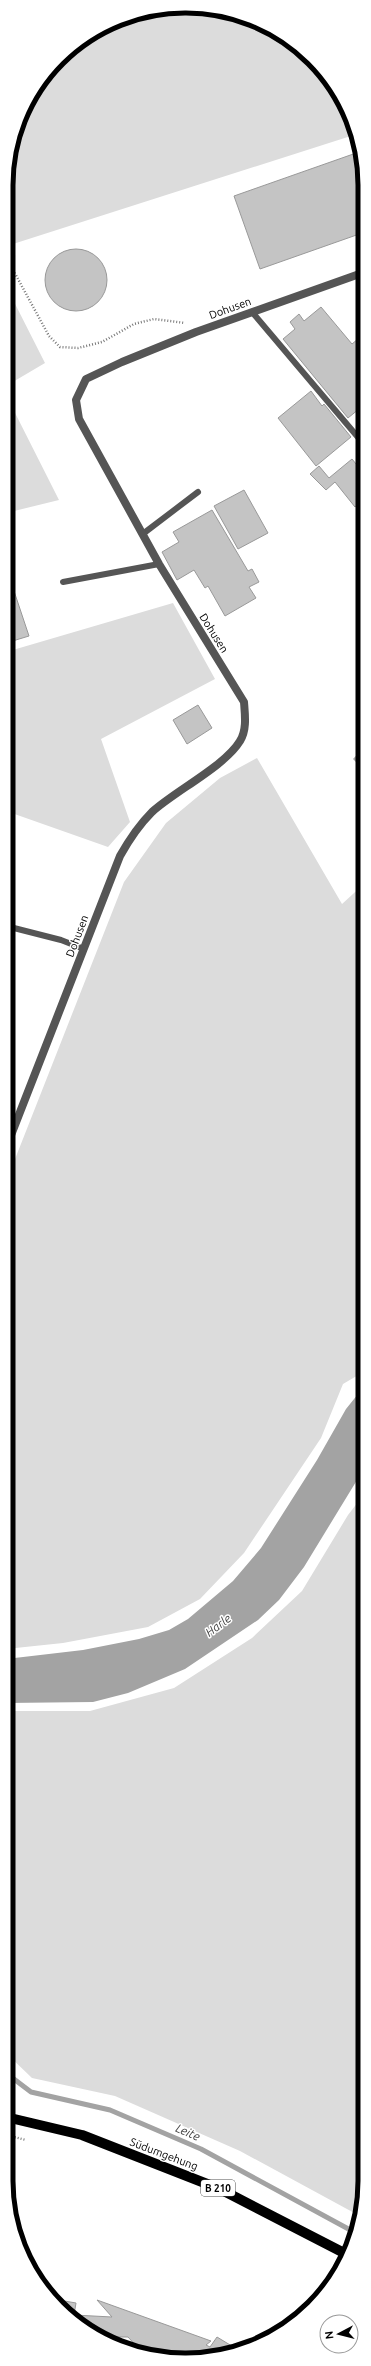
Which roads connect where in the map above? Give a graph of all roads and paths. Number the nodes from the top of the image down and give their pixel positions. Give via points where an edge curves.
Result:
1 (13, 270) edge
2 (358, 274) edge
3 (252, 312) junction
4 (196, 332) junction
5 (358, 437) edge
6 (198, 492) dead end
7 (144, 533) junction
8 (159, 564) junction
9 (63, 582) dead end
10 (13, 928) edge
11 (84, 949) junction
12 (13, 1130) edge
13 (13, 2119) edge
14 (13, 2137) edge
15 (26, 2140) dead end
16 (342, 2252) edge

1 - 4 path via 49,336 60,347 78,348 102,342 134,324 154,319 185,323
2 - 3 street, Dohusen
3 - 4 street, Dohusen
3 - 5 lane
4 - 7 street, Dohusen via 86,379 76,400 79,419
6 - 7 lane
7 - 8 street, Dohusen
8 - 9 lane
8 - 11 street, Dohusen via 244,702 245,722 240,741 225,757 152,812 134,832 120,856
10 - 11 lane via 61,940
11 - 12 street, Dohusen
13 - 16 main road, Südumgehung / B 210 via 82,2135 220,2189
14 - 15 path

